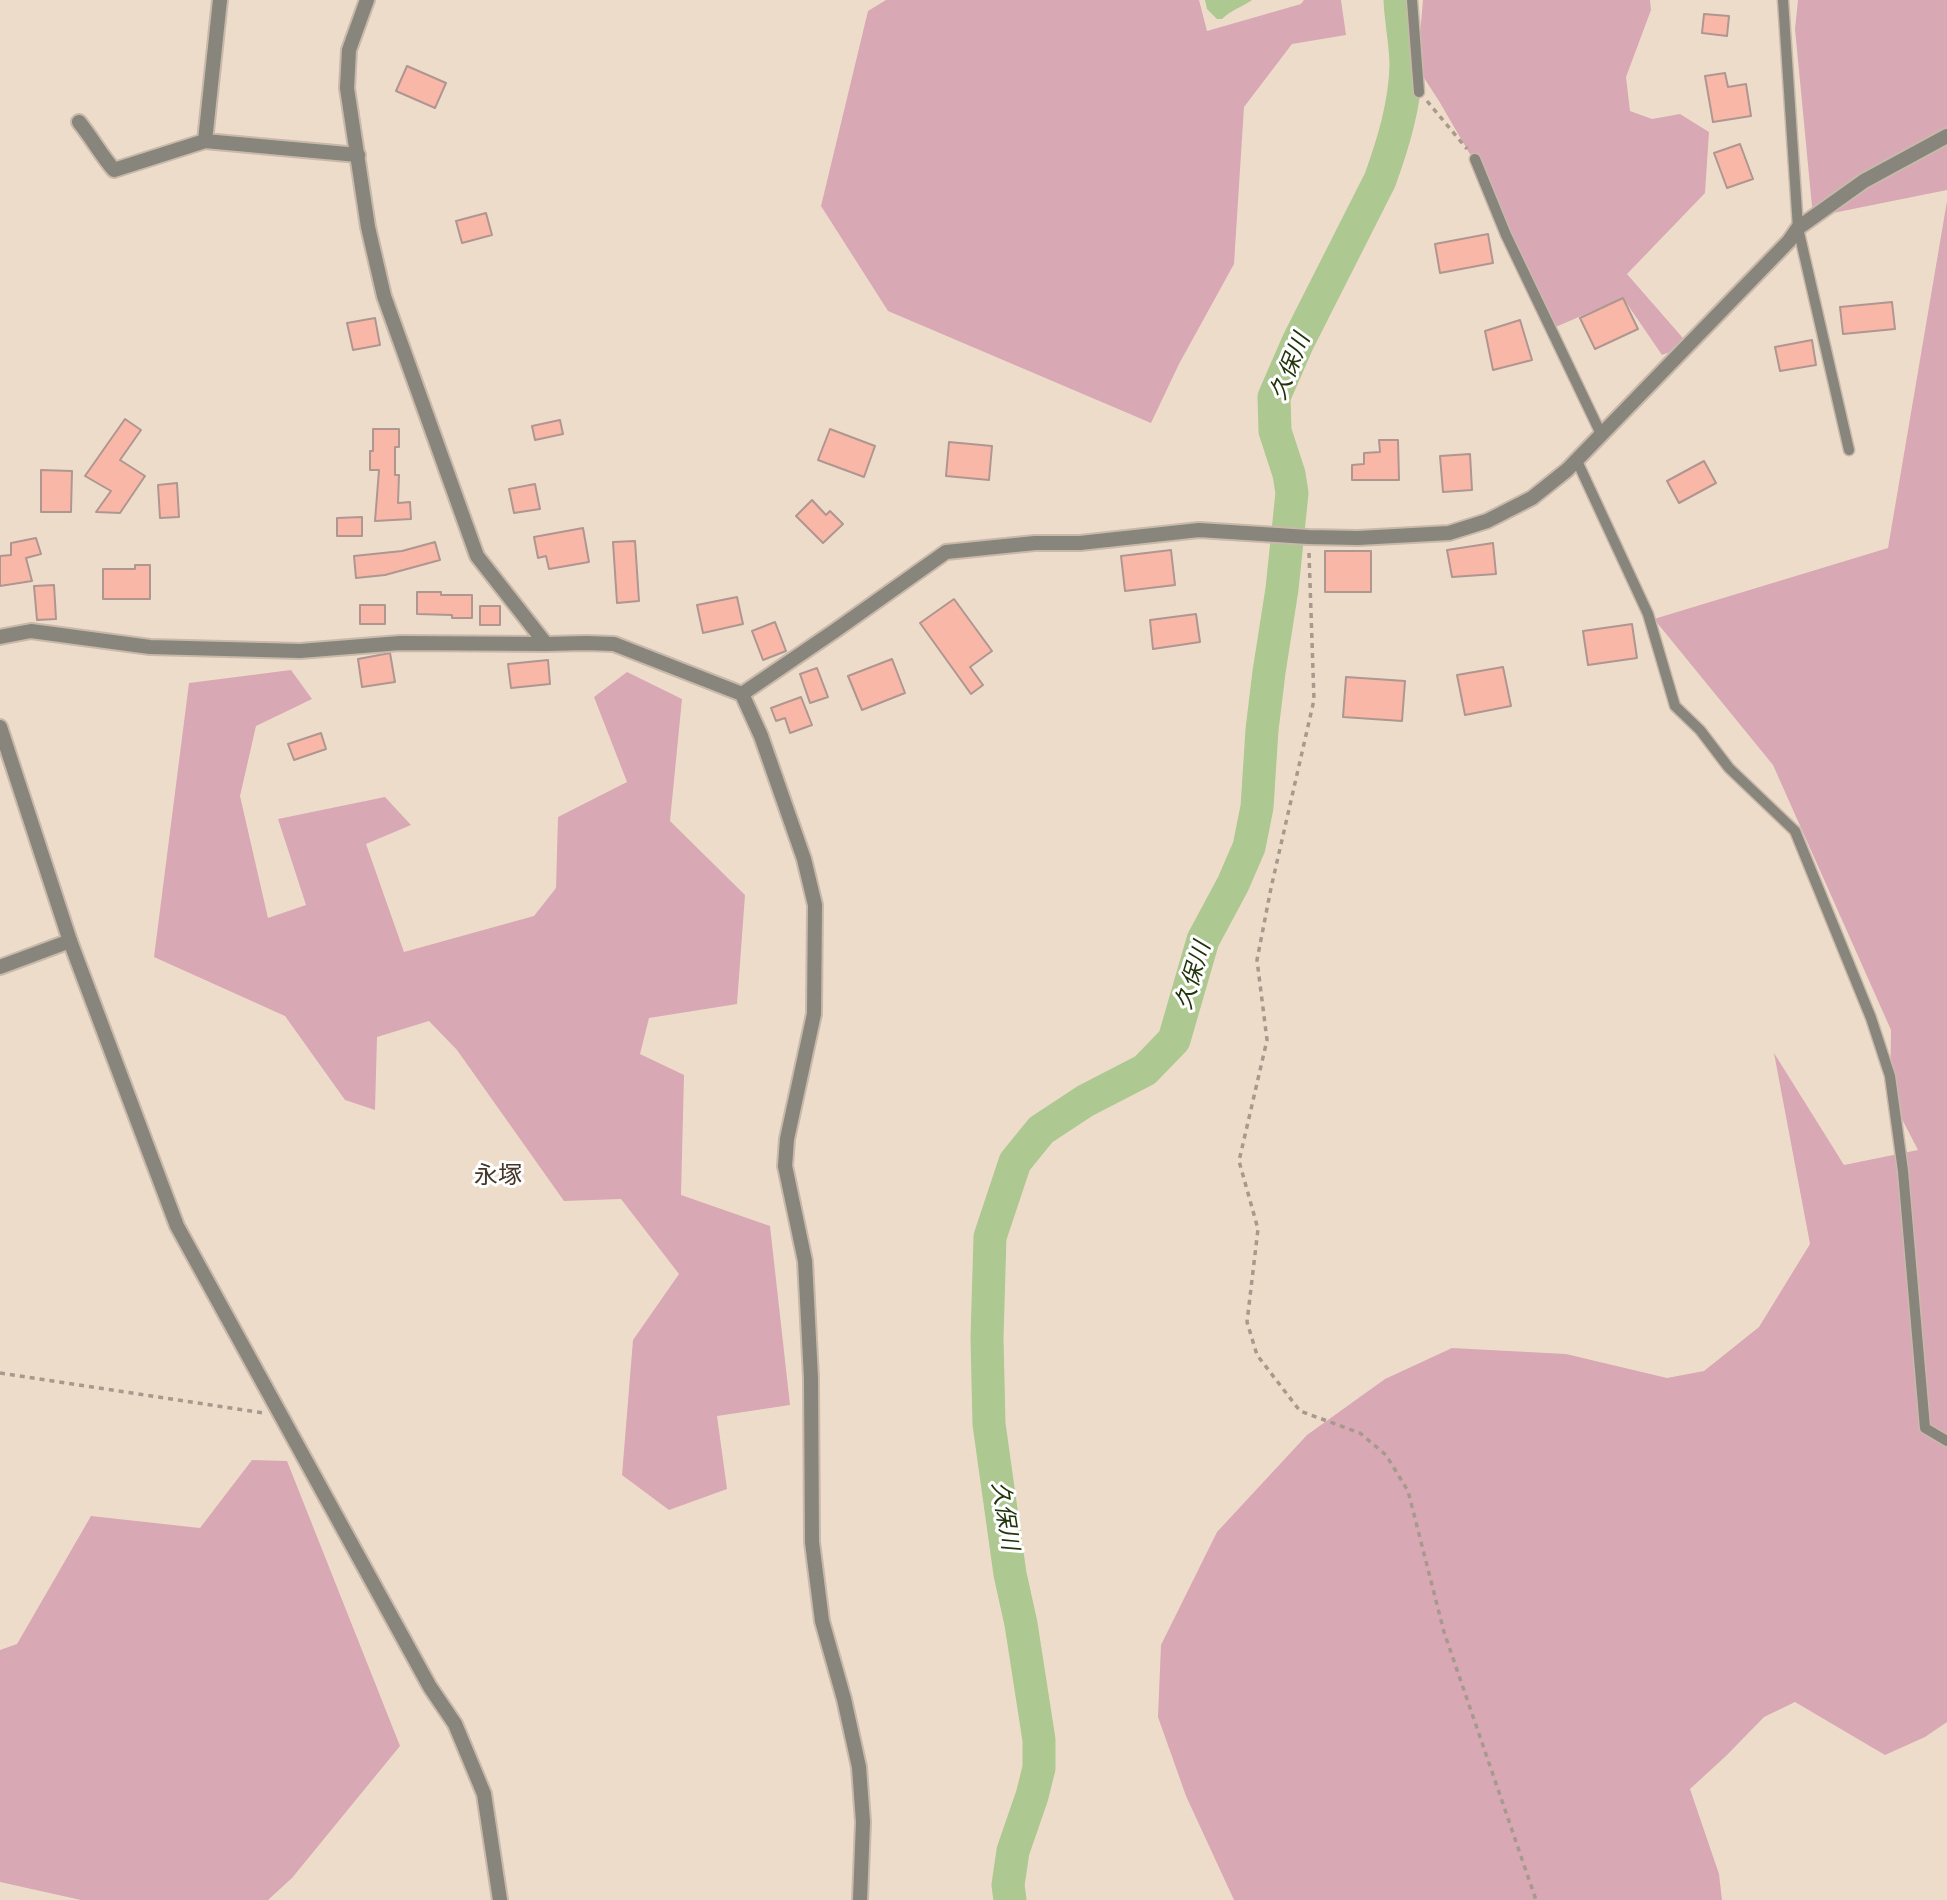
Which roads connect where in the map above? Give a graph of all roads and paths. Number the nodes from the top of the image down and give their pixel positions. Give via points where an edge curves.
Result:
1 (220, 0) edge
2 (367, 0) edge
3 (1412, 0) edge
4 (1783, 0) edge
5 (1419, 92) joint
6 (79, 122) dead end
7 (1947, 136) edge
8 (205, 141) junction
9 (358, 155) junction
10 (1475, 159) joint
11 (1798, 228) junction
12 (1602, 436) junction
13 (1849, 450) dead end
14 (1577, 461) junction
15 (1307, 537) junction
16 (0, 637) edge
17 (546, 644) junction
18 (742, 694) junction
19 (0, 727) edge
20 (70, 941) junction
21 (0, 967) edge
22 (0, 1373) edge
23 (279, 1416) junction
24 (1947, 1441) edge
25 (500, 1900) edge
26 (860, 1900) edge
27 (1536, 1900) edge

1 - 8 street
2 - 9 street via 349,50 347,88
3 - 5 lane
4 - 11 lane
5 - 10 path
6 - 8 street via 114,170
7 - 11 street via 1864,181
8 - 9 street
9 - 17 street via 384,296 460,512 477,556
10 - 12 lane
11 - 12 street
11 - 13 lane
12 - 14 street
14 - 15 street via 1532,498 1487,521 1449,533
14 - 24 lane via 1648,614 1675,706 1729,768 1795,831 1871,1018 1890,1076 1903,1171 1925,1428
15 - 18 street via 1199,530 946,552
15 - 27 path via 1314,700 1257,960 1267,1040 1239,1161 1258,1229 1247,1322 1257,1355 1300,1411 1360,1433 1386,1455 1408,1491 1444,1632
16 - 17 street via 31,631 150,647 300,651 400,643
17 - 18 street via 614,644
18 - 26 street via 804,859 815,905 814,1014 785,1166 805,1261 814,1555 822,1621 859,1766 863,1822
19 - 20 street
20 - 21 street
20 - 23 street via 177,1226
22 - 23 path
23 - 25 street via 460,1734 484,1794

